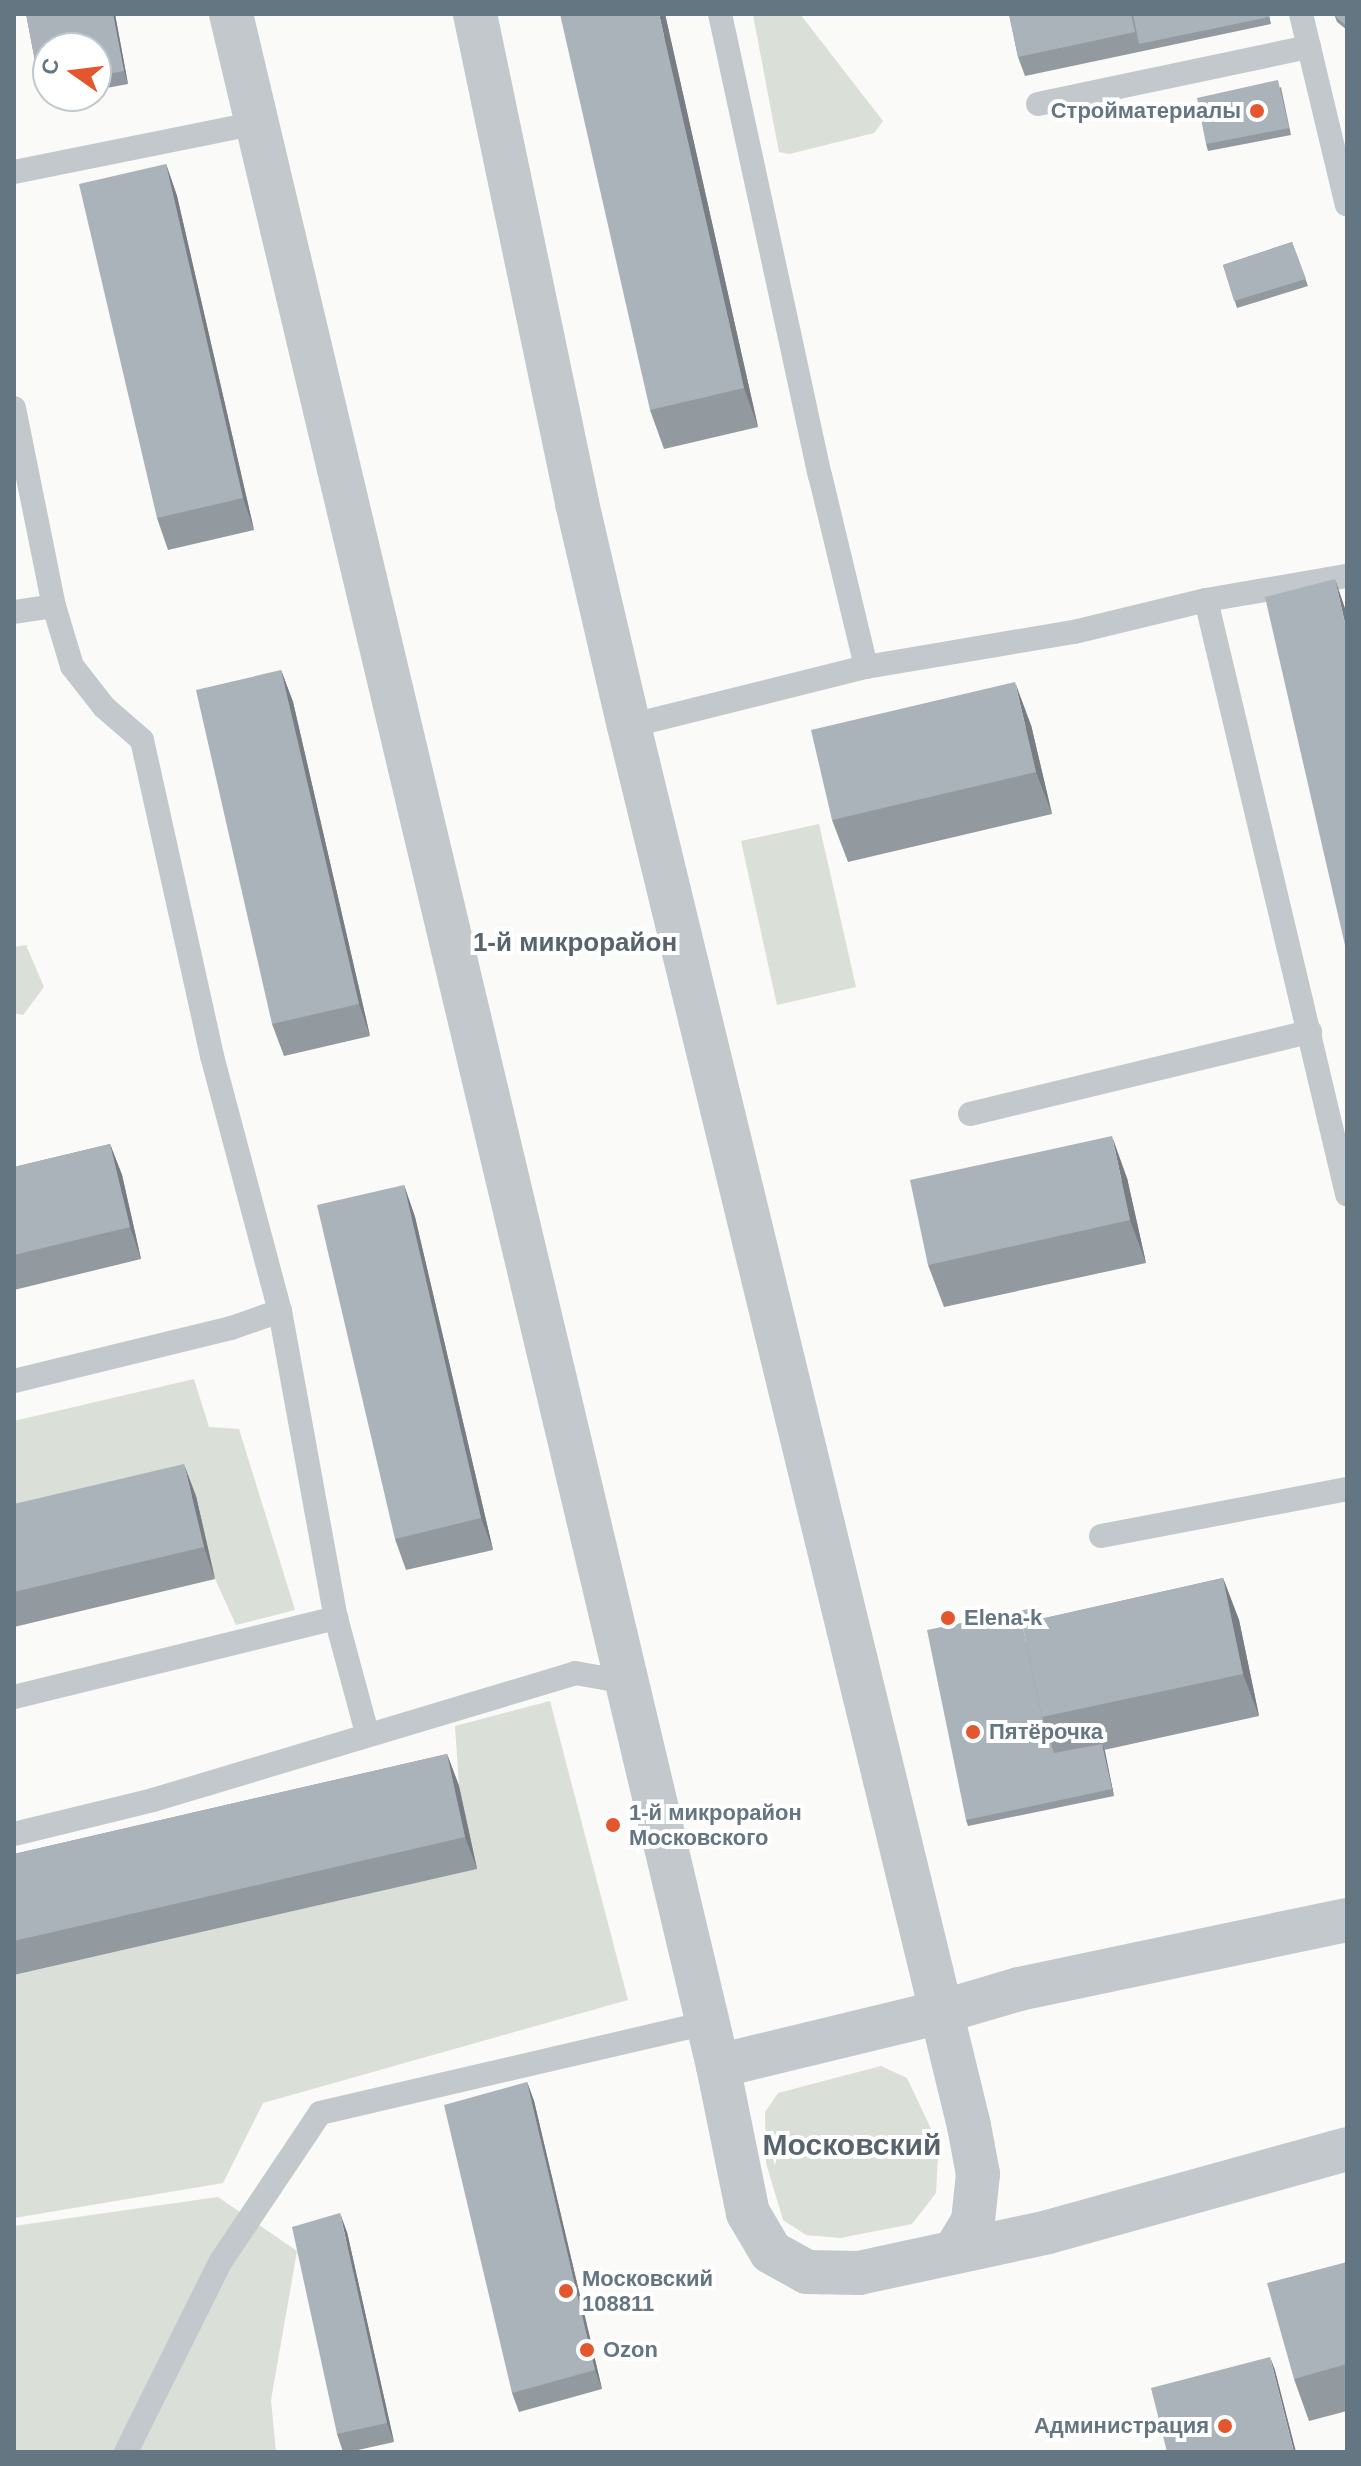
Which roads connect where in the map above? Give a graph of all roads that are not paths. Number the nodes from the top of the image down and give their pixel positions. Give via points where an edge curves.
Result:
1 (231, 14) edge
2 (475, 14) edge
3 (720, 14) edge
4 (1301, 14) edge
5 (1309, 47) junction
6 (1038, 104) dead end
7 (257, 123) junction
8 (14, 172) edge
9 (1347, 205) edge
10 (14, 408) edge
11 (19, 459) edge
12 (1347, 576) edge
13 (1206, 600) junction
14 (54, 606) junction
15 (14, 612) edge
16 (866, 667) junction
17 (629, 726) junction
18 (1310, 1032) junction
19 (970, 1114) dead end
20 (1347, 1194) edge
21 (280, 1311) junction
22 (14, 1381) edge
23 (1347, 1489) edge
24 (1101, 1536) dead end
25 (336, 1618) junction
26 (626, 1682) junction
27 (14, 1697) edge
28 (367, 1733) junction
29 (14, 1834) edge
30 (1347, 1920) edge
31 (941, 2012) junction
32 (708, 2023) junction
33 (718, 2066) junction
34 (1347, 2149) edge
35 (955, 2251) junction
36 (126, 2452) edge

1 - 7 street
2 - 17 street
3 - 16 lane
4 - 5 lane
5 - 6 lane
5 - 9 lane
7 - 8 lane
7 - 26 street
10 - 11 lane
11 - 14 lane
12 - 13 lane
13 - 16 lane via 1074,632
13 - 18 lane
14 - 15 lane
14 - 21 lane via 72,666 104,707 142,740 212,1056
16 - 17 lane
17 - 31 street
18 - 19 lane
18 - 20 lane
21 - 22 lane
21 - 25 lane
23 - 24 lane
25 - 27 lane
25 - 28 lane
26 - 28 lane via 575,1673
26 - 32 street
28 - 29 lane via 153,1800
30 - 31 street via 1019,1989
31 - 33 street
31 - 35 street via 978,2174 973,2221
32 - 33 street
32 - 36 lane via 320,2113 221,2261
33 - 35 street via 748,2213 771,2252 807,2272 859,2273
34 - 35 street via 1048,2232

